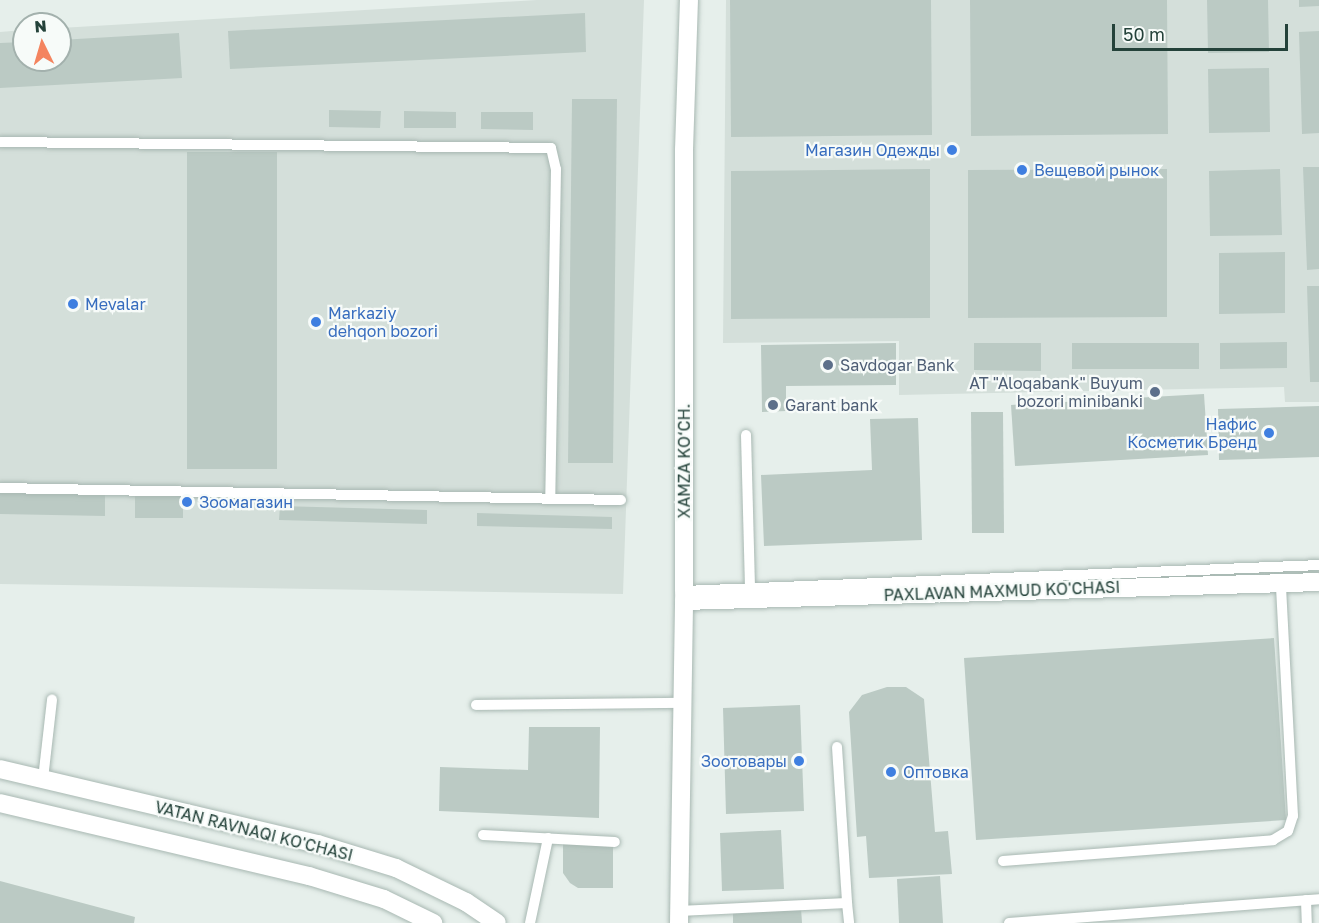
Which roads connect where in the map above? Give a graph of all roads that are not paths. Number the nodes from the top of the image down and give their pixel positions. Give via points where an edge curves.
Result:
1 (689, 0) edge
2 (0, 142) edge
3 (746, 435) dead end
4 (0, 488) edge
5 (550, 498) junction
6 (621, 500) dead end
7 (1319, 564) edge
8 (1319, 582) edge
9 (1281, 584) junction
10 (750, 588) junction
11 (684, 596) junction
12 (52, 700) dead end
13 (682, 703) junction
14 (476, 705) dead end
15 (837, 747) dead end
16 (0, 769) edge
17 (43, 779) junction
18 (0, 803) edge
19 (483, 835) dead end
20 (548, 838) junction
21 (615, 842) dead end
22 (1003, 861) dead end
23 (1319, 899) edge
24 (1306, 900) junction
25 (847, 903) junction
26 (679, 917) edge
27 (431, 923) edge
28 (497, 923) edge
29 (530, 923) edge
30 (849, 923) edge
31 (1009, 923) edge
32 (1307, 923) edge

1 - 11 street, XAMZA KO‘CH. via 684,150
2 - 5 lane via 551,148 556,169
3 - 10 lane
4 - 5 lane
5 - 6 lane
7 - 10 lane
8 - 9 street, PAXLAVAN MAXMUD KO'CHASI
9 - 11 street, PAXLAVAN MAXMUD KO'CHASI
9 - 22 lane via 1293,816 1288,831 1273,840
10 - 11 lane
11 - 13 street, XAMZA KO‘CH.
12 - 17 lane
13 - 14 lane
13 - 26 street, XAMZA KO‘CH.
15 - 25 lane
16 - 17 street, VATAN RAVNAQI KO'CHASI
17 - 28 street, VATAN RAVNAQI KO'CHASI via 318,844 396,868 466,902
18 - 27 street, VATAN RAVNAQI KO'CHASI via 309,876 384,899
19 - 20 lane
20 - 21 lane
20 - 29 lane
23 - 24 lane
24 - 31 lane
24 - 32 lane
25 - 26 lane
25 - 30 lane

